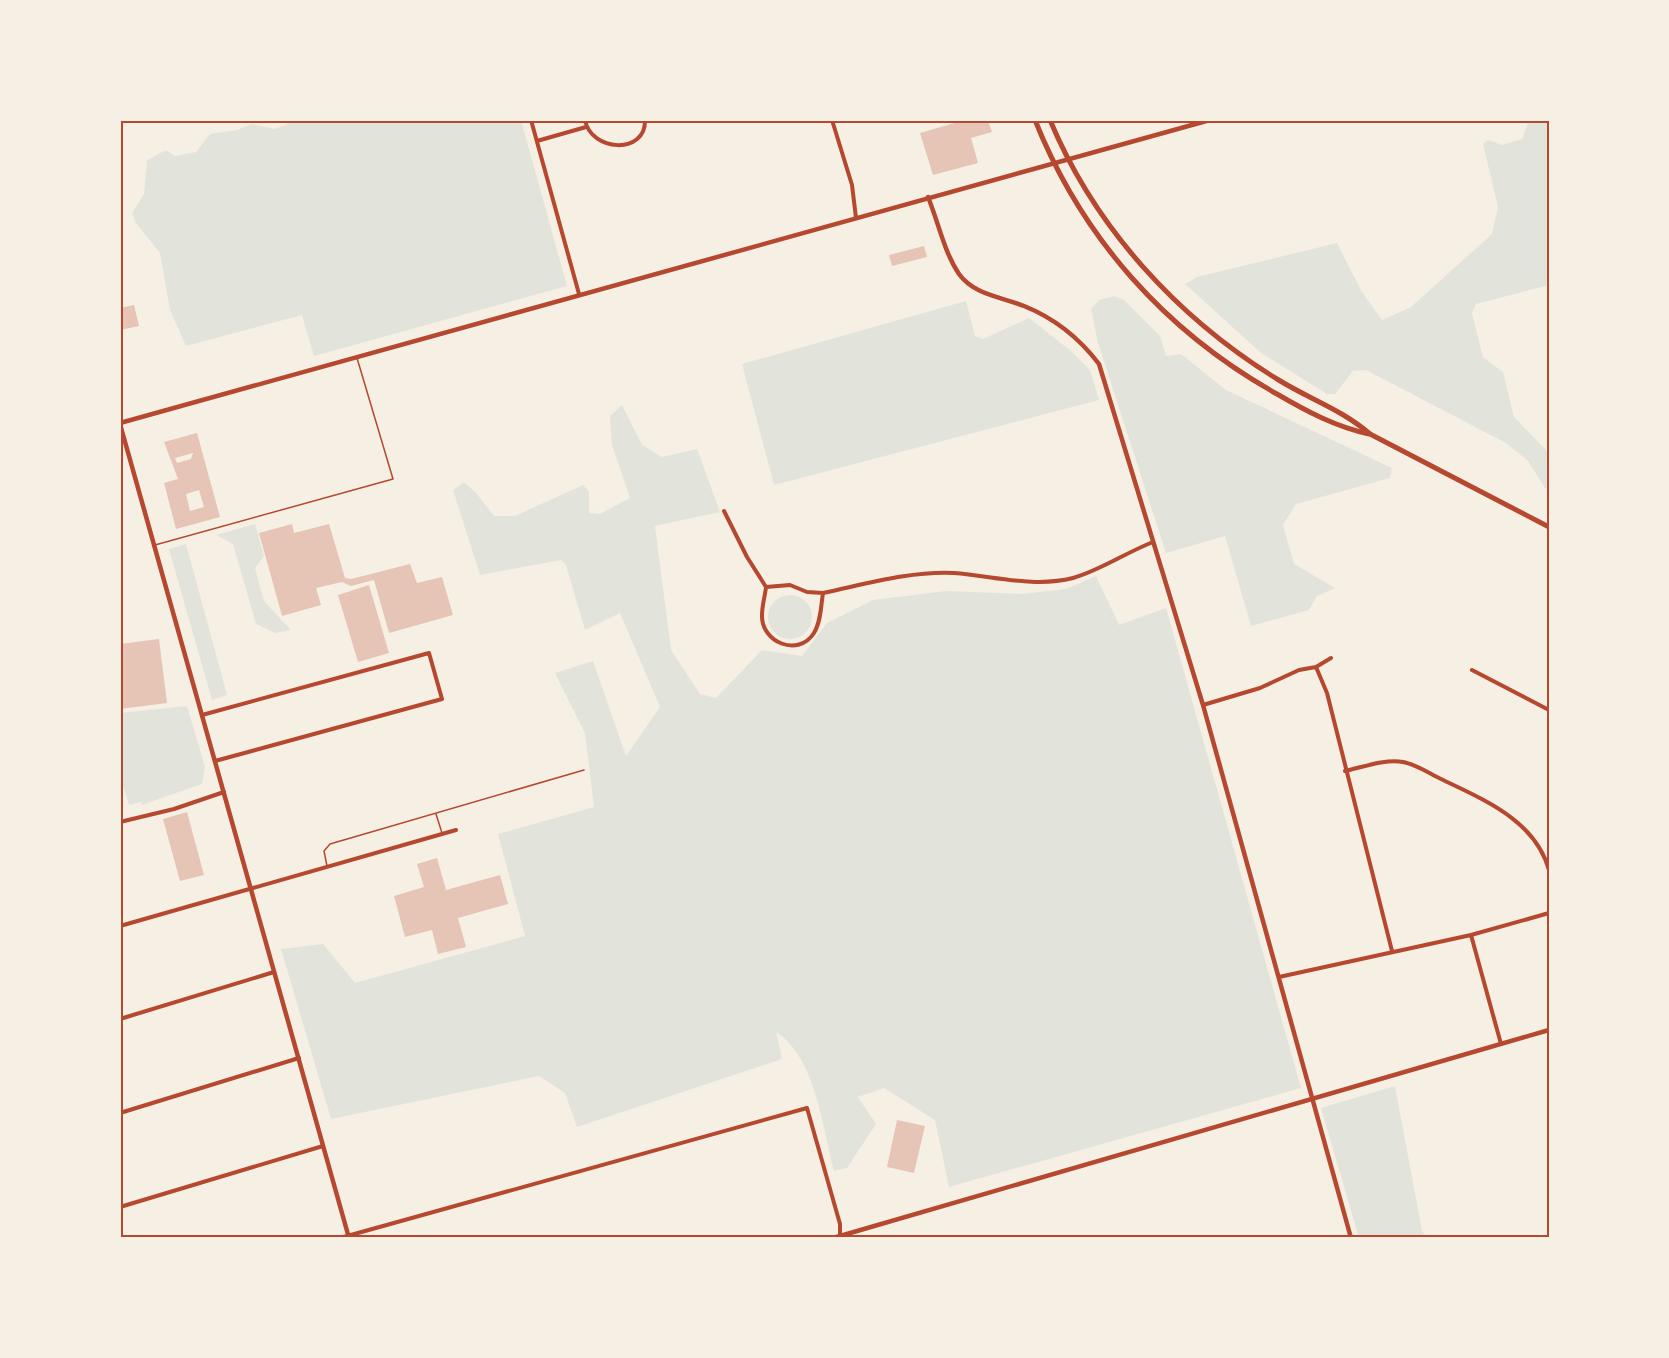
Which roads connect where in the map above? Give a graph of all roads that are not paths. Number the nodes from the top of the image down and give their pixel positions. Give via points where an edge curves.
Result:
1 (531, 120) edge
2 (585, 120) edge
3 (645, 120) edge
4 (832, 120) edge
5 (1035, 120) edge
6 (1050, 120) edge
7 (1210, 120) edge
8 (586, 127) junction
9 (537, 141) junction
10 (1067, 160) junction
11 (1053, 163) junction
12 (928, 197) junction
13 (856, 218) junction
14 (579, 294) junction
15 (357, 357) junction
16 (120, 423) edge
17 (1370, 435) junction
18 (724, 511) dead end
19 (1549, 527) edge
20 (1153, 542) junction
21 (154, 546) junction
22 (766, 587) junction
23 (823, 592) junction
24 (1331, 658) dead end
25 (1316, 667) junction
26 (1472, 670) dead end
27 (1203, 705) junction
28 (1549, 710) edge
29 (202, 716) junction
30 (215, 761) junction
31 (584, 770) dead end
32 (1345, 771) junction
33 (225, 792) junction
34 (435, 813) junction
35 (120, 822) edge
36 (456, 830) dead end
37 (442, 834) junction
38 (327, 866) junction
39 (1549, 870) edge
40 (251, 887) junction
41 (1549, 913) edge
42 (120, 926) edge
43 (1471, 935) junction
44 (1392, 951) junction
45 (274, 972) junction
46 (1279, 977) junction
47 (120, 1019) edge
48 (1549, 1030) edge
49 (1502, 1044) junction
50 (299, 1058) junction
51 (1312, 1098) junction
52 (120, 1113) edge
53 (324, 1146) junction
54 (120, 1207) edge
55 (349, 1237) edge
56 (840, 1237) edge
57 (340, 1238) edge
58 (833, 1238) edge
59 (1351, 1238) edge

1 - 9 street
2 - 8 street
3 - 8 street via 643,133 636,140 615,146 594,137
4 - 13 street via 852,185
5 - 11 main road
6 - 10 main road
7 - 10 street
8 - 9 street
9 - 14 street
10 - 11 street
10 - 17 main road via 1142,267 1192,316 1278,380 1348,416
11 - 12 street
11 - 17 main road via 1109,252 1190,336 1234,369 1286,399 1345,429
12 - 13 street
12 - 20 street via 960,274 976,289 1054,321 1100,364
13 - 14 street
14 - 15 street
15 - 16 street
15 - 21 lane via 393,479
16 - 21 street
17 - 19 main road
18 - 22 street
20 - 23 street via 1075,578 1056,581 916,573
20 - 27 street
21 - 29 street
22 - 23 street via 790,585 807,592
22 - 23 street via 764,628 776,642 793,646 814,633
24 - 25 street
25 - 27 street
25 - 32 street via 1327,693
26 - 28 street
27 - 46 street
29 - 30 street
29 - 30 street via 429,653 442,699
30 - 33 street
31 - 34 lane
32 - 39 street via 1405,762 1482,799 1513,818 1537,841
32 - 44 street
33 - 35 street
33 - 40 street
34 - 37 lane
34 - 38 lane via 326,846
36 - 37 street
37 - 38 street
38 - 40 street
40 - 42 street
40 - 45 street
41 - 43 street
43 - 44 street
43 - 49 street
44 - 46 street
45 - 47 street
45 - 50 street
46 - 51 street
48 - 49 street
49 - 51 street
50 - 52 street
50 - 53 street
51 - 56 street
51 - 59 street
53 - 54 street
53 - 55 street
55 - 56 street via 807,1108
55 - 57 street
56 - 58 street

